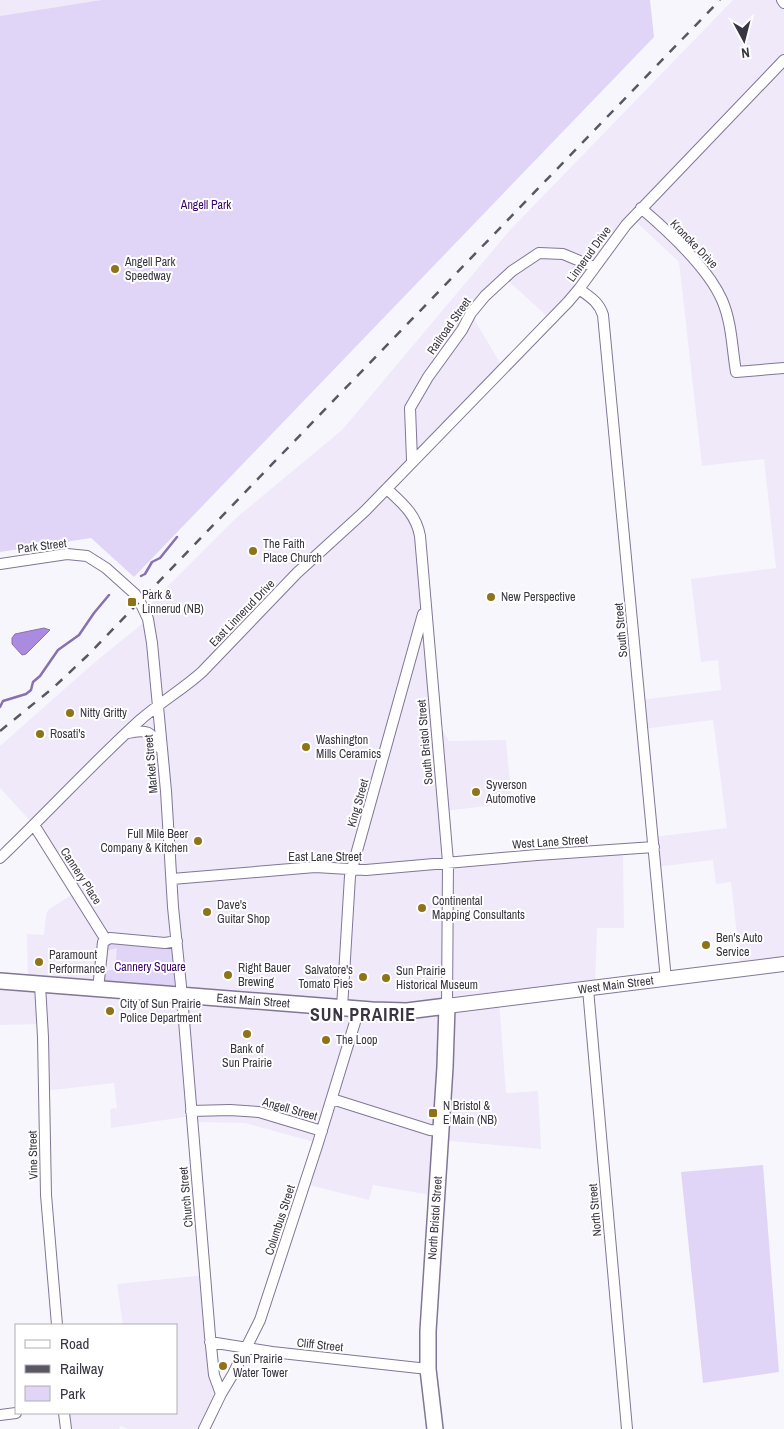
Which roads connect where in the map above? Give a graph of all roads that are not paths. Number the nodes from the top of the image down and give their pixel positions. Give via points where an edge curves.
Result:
1 (784, 60) edge
2 (641, 208) junction
3 (594, 267) junction
4 (579, 289) junction
5 (784, 368) edge
6 (412, 460) junction
7 (387, 489) junction
8 (87, 556) joint
9 (0, 564) edge
10 (425, 609) junction
11 (158, 705) junction
12 (127, 734) junction
13 (162, 753) junction
14 (34, 825) junction
15 (654, 847) junction
16 (0, 858) edge
17 (448, 862) junction
18 (352, 870) junction
19 (172, 879) junction
20 (104, 942) junction
21 (176, 942) junction
22 (784, 964) edge
23 (666, 980) junction
24 (0, 981) edge
25 (99, 984) junction
26 (40, 985) junction
27 (588, 989) junction
28 (182, 996) junction
29 (447, 1006) junction
30 (342, 1008) junction
31 (359, 1010) junction
32 (332, 1099) junction
33 (191, 1111) junction
34 (322, 1131) junction
35 (441, 1131) junction
36 (57, 1324) edge
37 (210, 1342) junction
38 (246, 1348) junction
39 (428, 1369) junction
40 (220, 1394) junction
41 (15, 1413) edge
42 (64, 1414) edge
43 (0, 1415) edge
44 (66, 1429) edge
45 (204, 1429) edge
46 (434, 1429) edge
47 (627, 1429) edge

1 - 2 street, Linnerud Drive
2 - 3 street, Linnerud Drive
2 - 5 street, Kroncke Drive via 701,267 717,291 728,318 736,372
3 - 4 street, Linnerud Drive
3 - 6 street, Railroad Street via 563,254 539,253 512,271 485,296 410,408
4 - 6 street, Linnerud Drive
4 - 15 street, South Street via 596,301 603,315
6 - 7 street, East Linnerud Drive
7 - 10 street, South Bristol Street via 409,510 418,526
7 - 11 street, East Linnerud Drive via 297,573 202,672
8 - 9 street, Park Street via 62,555
8 - 11 street, Market Street via 123,583 144,610 151,631
10 - 17 street, South Bristol Street
10 - 18 street, King Street
11 - 12 street, East Linnerud Drive
11 - 13 street, Market Street
12 - 13 street via 139,731 152,734
12 - 14 street, East Linnerud Drive
13 - 19 street, Market Street
14 - 16 street, East Linnerud Drive
14 - 20 street, Cannery Place
15 - 17 street, West Lane Street
15 - 23 street, South Street
17 - 18 street, East Lane Street
17 - 29 street, South Bristol Street
18 - 19 street, East Lane Street via 309,867
18 - 30 street, King Street
19 - 21 street, Market Street
20 - 21 street via 110,938
20 - 25 street
21 - 28 street, Market Street
22 - 23 main road, West Main Street
23 - 27 main road, West Main Street
24 - 26 main road, East Main Street
25 - 26 main road, East Main Street
25 - 28 main road, East Main Street
26 - 36 street, Vine Street via 46,1195
27 - 29 main road, West Main Street
27 - 47 street, North Street
28 - 30 main road, East Main Street
28 - 33 street, Church Street
29 - 31 main road, East Main Street via 407,1011
29 - 35 main road, North Bristol Street
30 - 31 main road, East Main Street
31 - 32 street, Columbus Street
32 - 34 street, Columbus Street
32 - 35 street, Angell Street
33 - 34 street, Angell Street via 259,1112
33 - 37 street, Church Street
34 - 38 street, Columbus Street via 260,1320
35 - 39 main road, North Bristol Street
37 - 38 street, Cliff Street
37 - 40 street, Church Street
38 - 39 street, Cliff Street
38 - 40 street, Columbus Street
39 - 46 main road, North Bristol Street
40 - 45 street, Columbus Street
41 - 43 street
42 - 44 street

